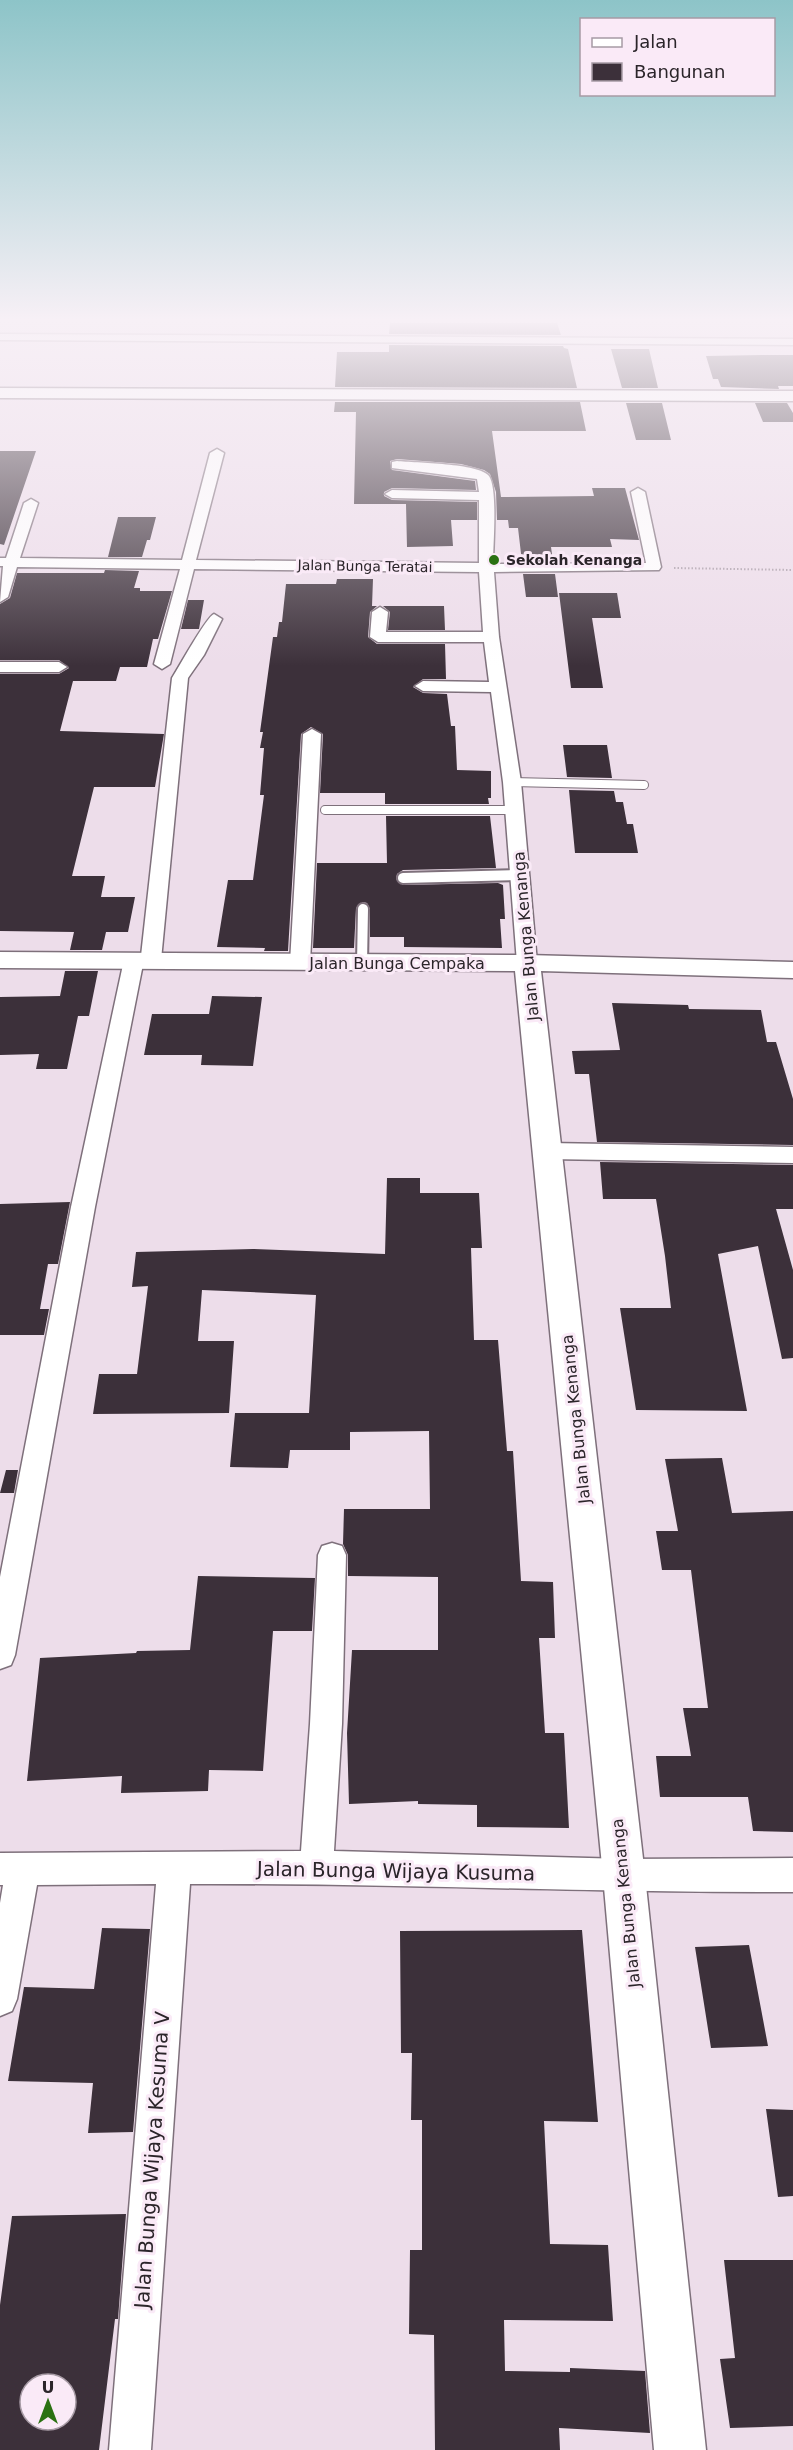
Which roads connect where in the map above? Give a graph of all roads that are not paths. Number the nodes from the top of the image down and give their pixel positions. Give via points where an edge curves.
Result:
1 (217, 453) dead end
2 (397, 465) dead end
3 (638, 492) dead end
4 (392, 494) dead end
5 (487, 496) junction
6 (31, 503) dead end
7 (6, 562) edge
8 (189, 563) junction
9 (486, 568) junction
10 (0, 597) edge
11 (380, 612) dead end
12 (214, 619) dead end
13 (491, 637) junction
14 (162, 664) dead end
15 (0, 667) edge
16 (59, 667) dead end
17 (423, 686) dead end
18 (498, 687) junction
19 (312, 734) dead end
20 (512, 782) junction
21 (644, 785) dead end
22 (325, 810) dead end
23 (515, 810) junction
24 (520, 875) junction
25 (403, 878) dead end
26 (363, 909) dead end
27 (0, 960) edge
28 (142, 960) junction
29 (300, 963) junction
30 (363, 963) junction
31 (527, 963) junction
32 (793, 970) edge
33 (548, 1151) junction
34 (793, 1155) edge
35 (332, 1555) dead end
36 (0, 1655) edge
37 (316, 1867) junction
38 (11, 1869) edge
39 (174, 1870) junction
40 (793, 1875) edge
41 (624, 1876) junction
42 (0, 1999) edge
43 (130, 2450) edge
44 (680, 2450) edge

1 - 8 street
2 - 5 street, Jalan Bunga Kenanga via 473,472 482,476
3 - 9 street, Jalan Bunga Teratai via 654,567
4 - 5 street
5 - 9 street, Jalan Bunga Kenanga
6 - 7 street
7 - 8 street, Jalan Bunga Teratai
7 - 10 street
8 - 9 street, Jalan Bunga Teratai
8 - 14 street
9 - 13 street, Jalan Bunga Kenanga
11 - 13 street via 378,637
12 - 28 street via 180,678
13 - 18 street, Jalan Bunga Kenanga
15 - 16 street
17 - 18 street
18 - 20 street, Jalan Bunga Kenanga
19 - 29 street
20 - 21 lane
20 - 23 street, Jalan Bunga Kenanga
22 - 23 lane
23 - 24 street, Jalan Bunga Kenanga
24 - 25 lane
24 - 31 street, Jalan Bunga Kenanga
26 - 30 lane
27 - 28 street, Jalan Bunga Cempaka
28 - 29 street, Jalan Bunga Cempaka
28 - 36 street via 83,1207
29 - 30 street, Jalan Bunga Cempaka
30 - 31 street, Jalan Bunga Cempaka
31 - 32 street, Jalan Bunga Cempaka
31 - 33 street, Jalan Bunga Kenanga
33 - 34 street
33 - 41 street, Jalan Bunga Kenanga
35 - 37 street
37 - 39 street, Jalan Bunga Wijaya Kusuma
37 - 41 street, Jalan Bunga Wijaya Kusuma
38 - 39 street, Jalan Bunga Wijaya Kusuma
38 - 42 street
39 - 43 street, Jalan Bunga Wijaya Kesuma V
40 - 41 street, Jalan Bunga Wijaya Kusuma
41 - 44 street, Jalan Bunga Kenanga

